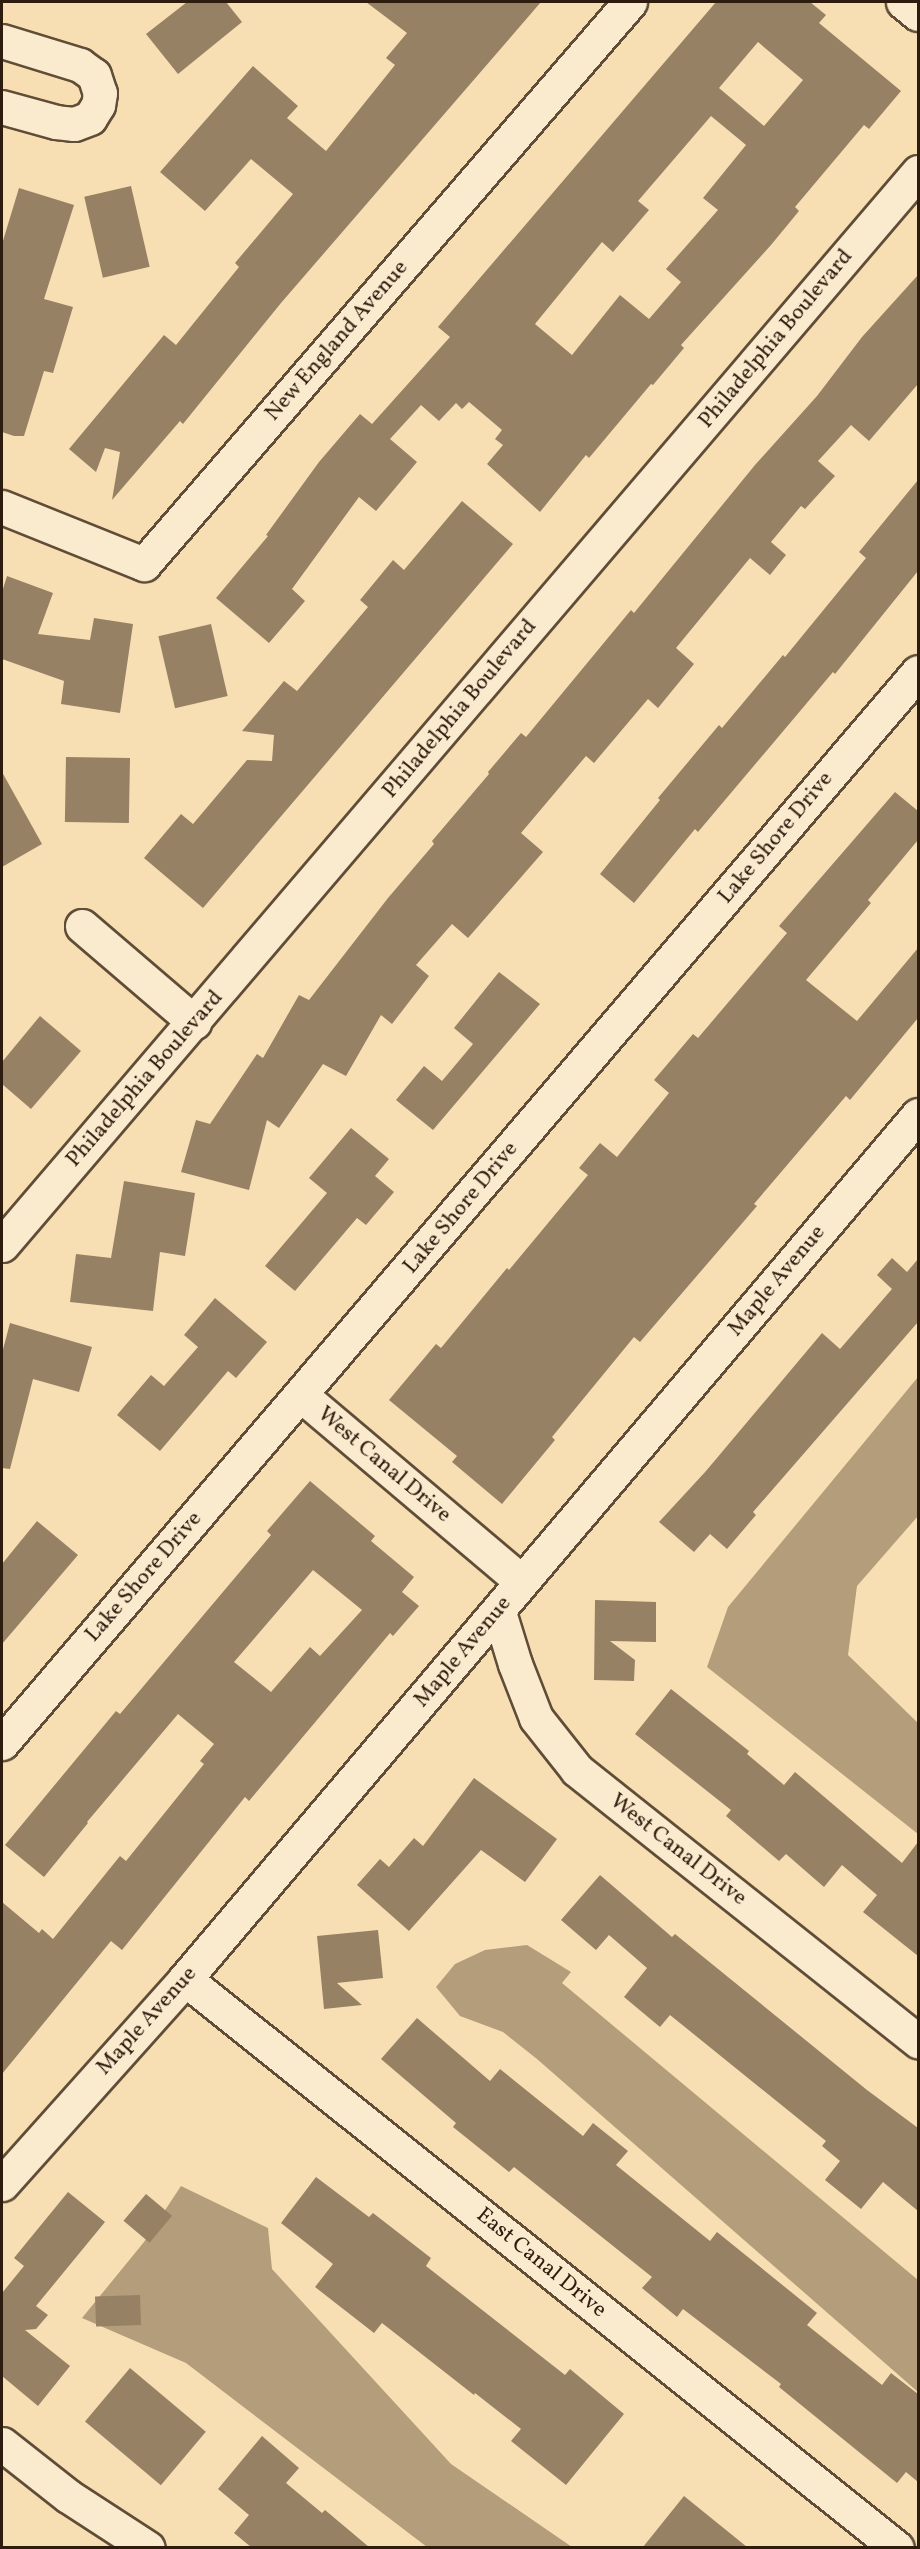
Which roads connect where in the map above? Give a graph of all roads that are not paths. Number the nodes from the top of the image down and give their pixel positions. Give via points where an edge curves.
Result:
1 (630, 2) edge
2 (903, 2) edge
3 (918, 14) edge
4 (2, 41) edge
5 (2, 107) edge
6 (918, 172) edge
7 (2, 507) edge
8 (918, 672) edge
9 (82, 926) dead end
10 (194, 1022) junction
11 (918, 1115) edge
12 (2, 1245) edge
13 (301, 1395) junction
14 (521, 1581) junction
15 (499, 1611) junction
16 (2, 1743) edge
17 (185, 1979) junction
18 (918, 2040) edge
19 (2, 2184) edge
20 (2, 2444) edge
21 (148, 2547) edge
22 (897, 2547) edge

1 - 7 street, New England Avenue via 144,564
2 - 3 street
4 - 5 street via 80,65 94,75 100,93 90,118 74,124
6 - 10 street, Philadelphia Boulevard
8 - 13 street, Lake Shore Drive
9 - 10 street
10 - 12 street, Philadelphia Boulevard
11 - 14 street, Maple Avenue
13 - 14 street, West Canal Drive
13 - 16 street, Lake Shore Drive
14 - 15 street, Maple Avenue
15 - 17 street, Maple Avenue
15 - 18 street, West Canal Drive via 536,1718 578,1770
17 - 19 street, Maple Avenue
17 - 22 street, East Canal Drive
20 - 21 street via 68,2496

